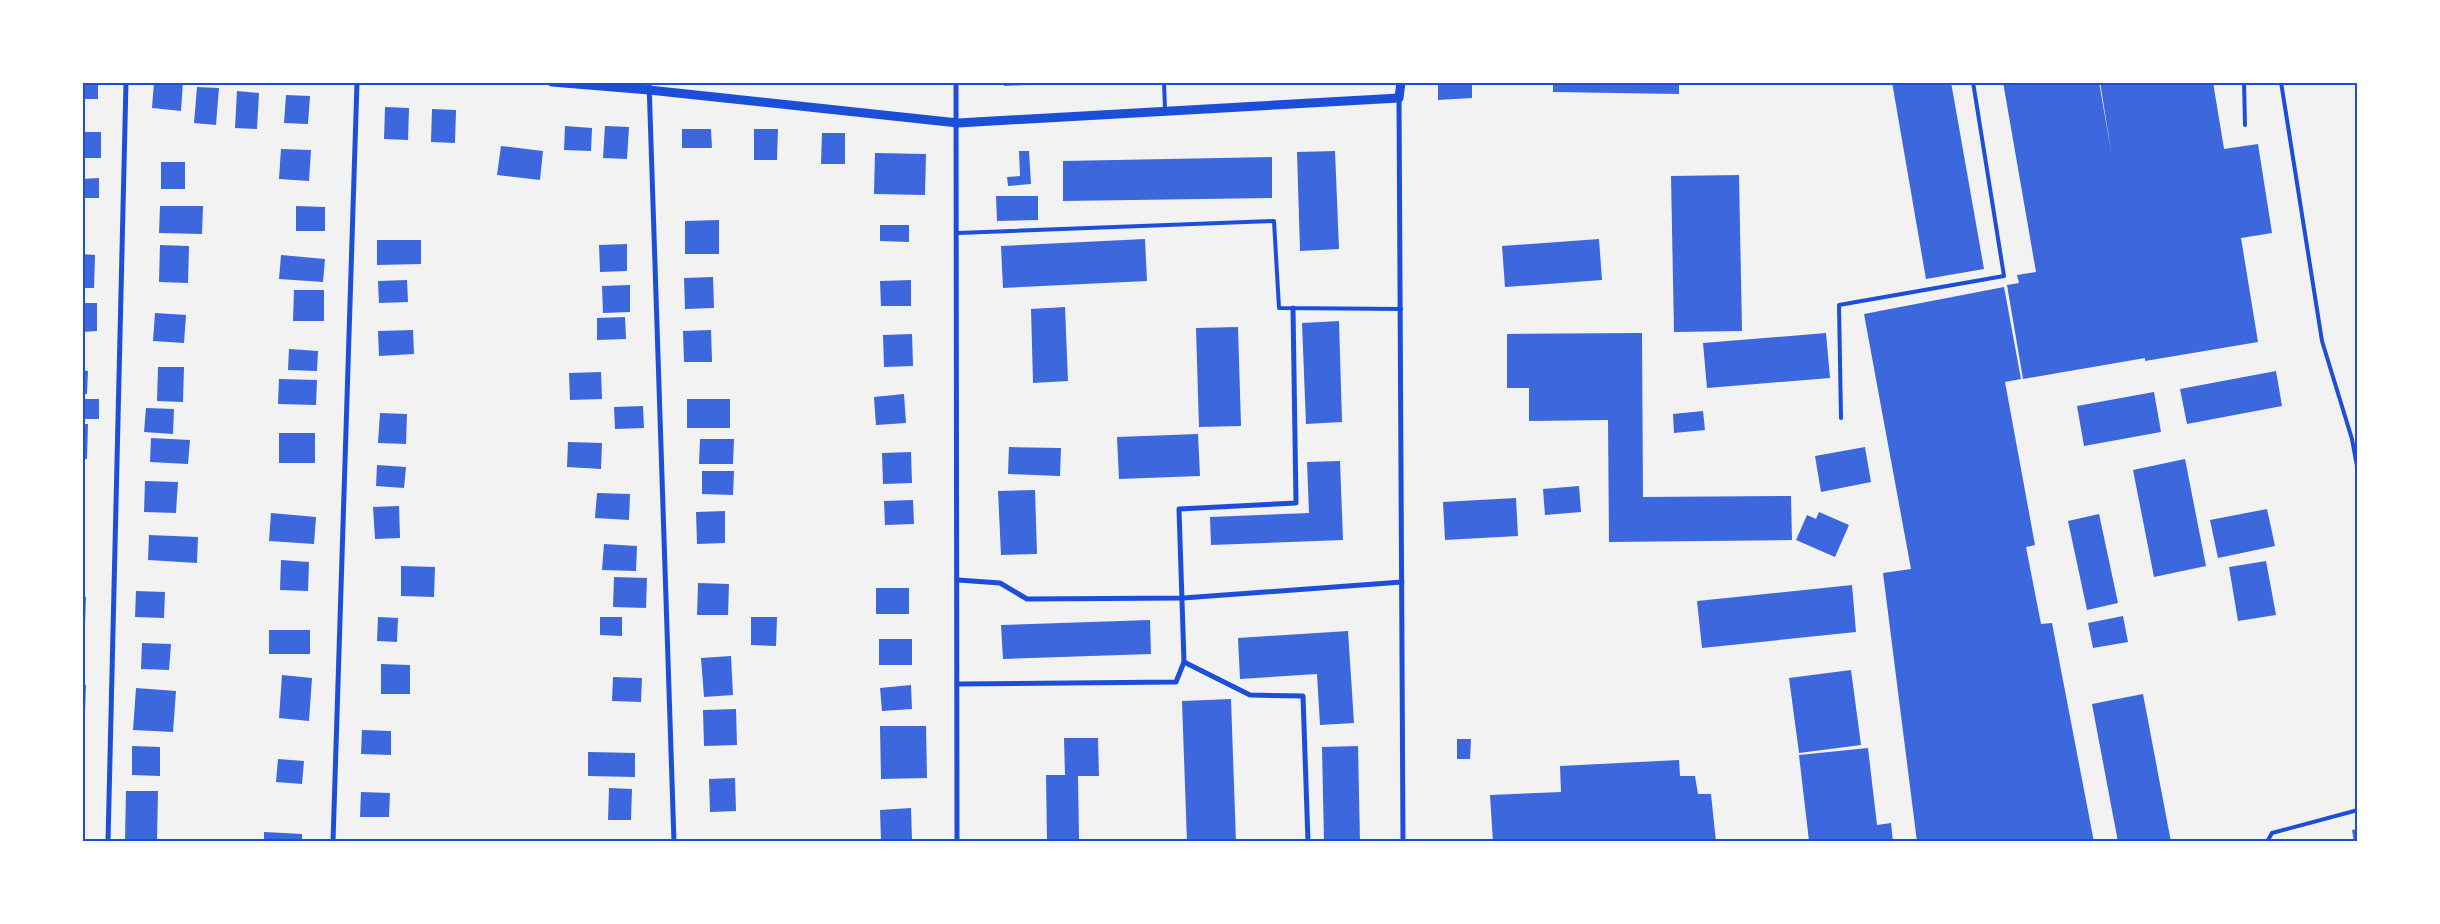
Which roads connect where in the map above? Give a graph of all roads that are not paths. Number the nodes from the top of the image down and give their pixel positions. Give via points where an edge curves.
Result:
1 (126, 82) edge
2 (356, 82) edge
3 (552, 82) edge
4 (956, 82) edge
5 (1164, 82) edge
6 (1401, 82) edge
7 (1972, 82) edge
8 (2244, 82) edge
9 (2281, 82) edge
10 (649, 86) edge
11 (1400, 98) junction
12 (1165, 111) junction
13 (958, 123) junction
14 (2245, 125) dead end
15 (958, 233) junction
16 (1293, 308) junction
17 (1400, 309) junction
18 (1841, 418) dead end
19 (2358, 472) edge
20 (958, 580) junction
21 (1402, 582) junction
22 (1183, 598) junction
23 (1184, 662) junction
24 (957, 684) junction
25 (2358, 810) edge
26 (108, 842) edge
27 (333, 842) edge
28 (674, 842) edge
29 (957, 842) edge
30 (1308, 842) edge
31 (1403, 842) edge
32 (2268, 842) edge

1 - 26 street
2 - 27 street
3 - 10 street
4 - 13 street
5 - 12 lane
6 - 11 street
7 - 18 lane via 2004,276 1839,305
8 - 14 lane
9 - 19 lane via 2322,341 2352,439
10 - 13 street
10 - 28 street
11 - 12 street
11 - 17 street
12 - 13 street
13 - 15 street
15 - 16 lane via 1274,221 1279,308
15 - 20 street
16 - 17 lane
16 - 22 street via 1296,503 1179,510
17 - 21 street
20 - 22 street via 1000,583 1027,599
20 - 24 street
21 - 22 street
21 - 31 street
22 - 23 street
23 - 24 street via 1176,682
23 - 30 street via 1250,695 1303,696
24 - 29 street
25 - 32 lane via 2272,832

